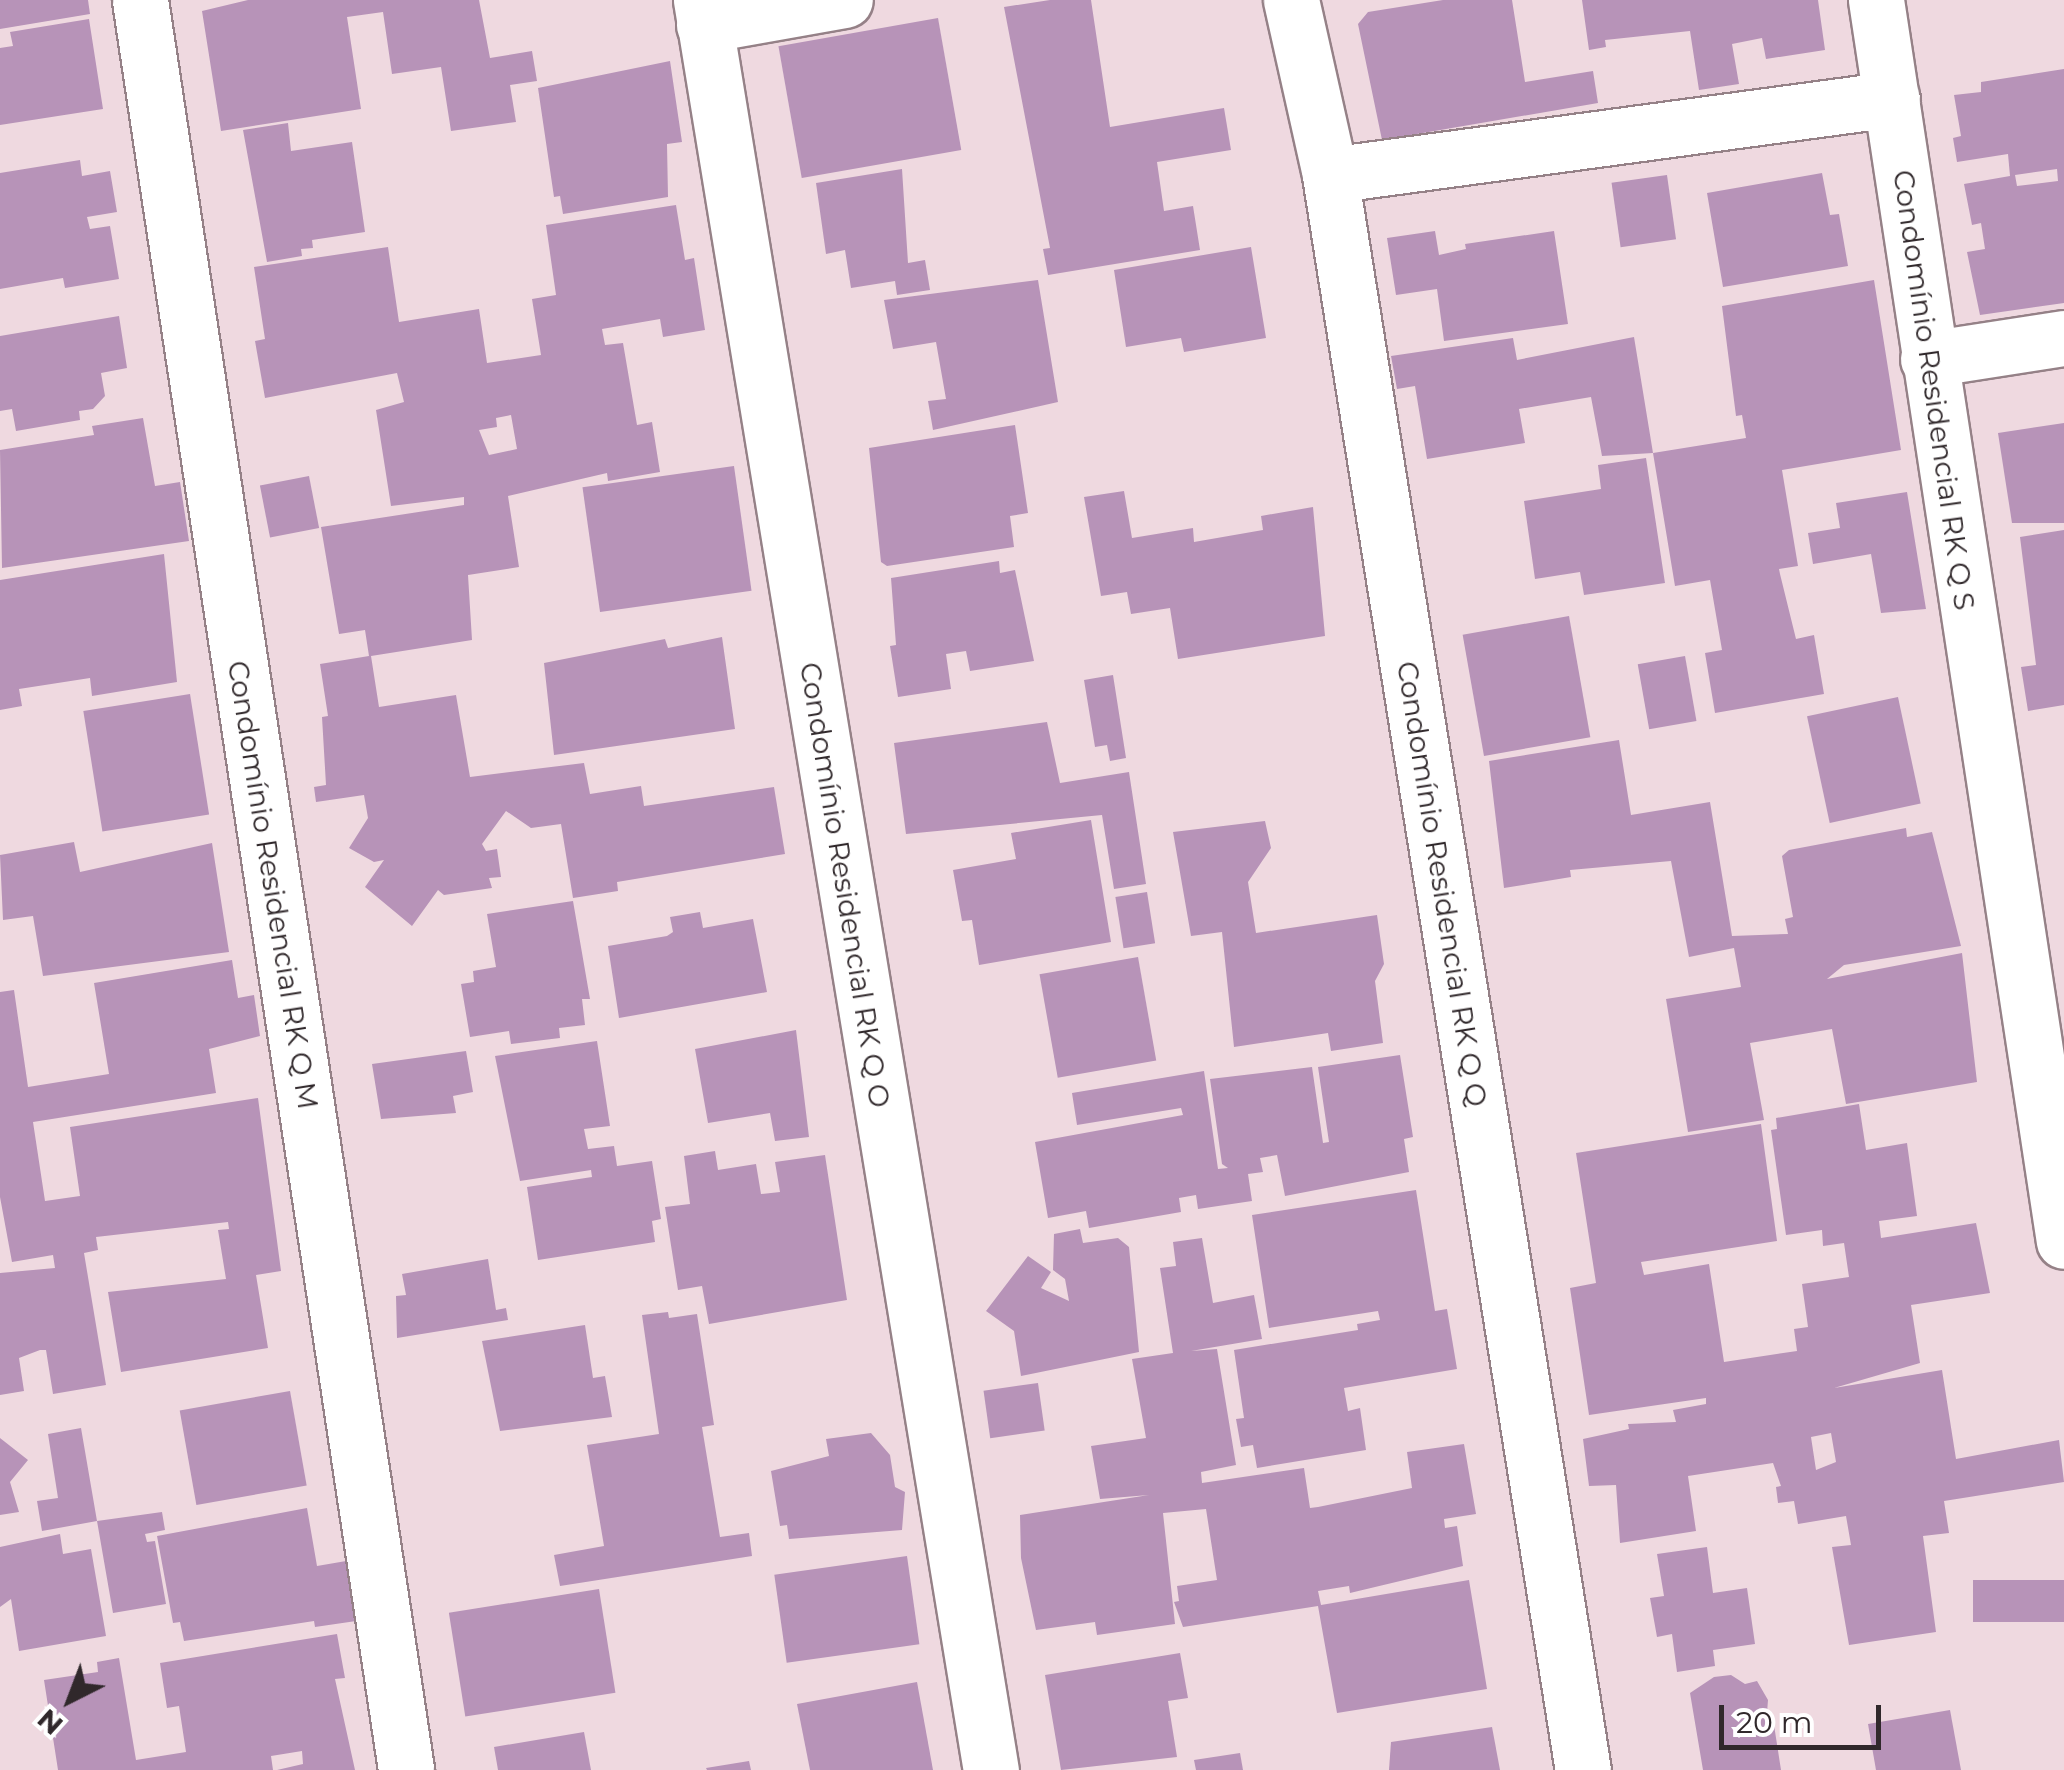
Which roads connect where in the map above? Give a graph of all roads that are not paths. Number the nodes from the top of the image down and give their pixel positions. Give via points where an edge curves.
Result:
1 (140, 0) edge
2 (845, 0) edge
3 (1291, 0) edge
4 (1876, 0) edge
5 (702, 13) edge
6 (1892, 99) junction
7 (1330, 175) junction
8 (2064, 338) edge
9 (1928, 359) junction
10 (2064, 1241) edge
11 (406, 1770) edge
12 (990, 1770) edge
13 (1583, 1770) edge

1 - 11 street, Condomínio Residencial RK Q M
2 - 5 street
3 - 7 street, Condomínio Residencial RK Q Q
4 - 6 street, Condomínio Residencial RK Q S
5 - 12 street, Condomínio Residencial RK Q O
6 - 7 street
6 - 9 street, Condomínio Residencial RK Q S
7 - 13 street, Condomínio Residencial RK Q Q
8 - 9 street
9 - 10 street, Condomínio Residencial RK Q S

